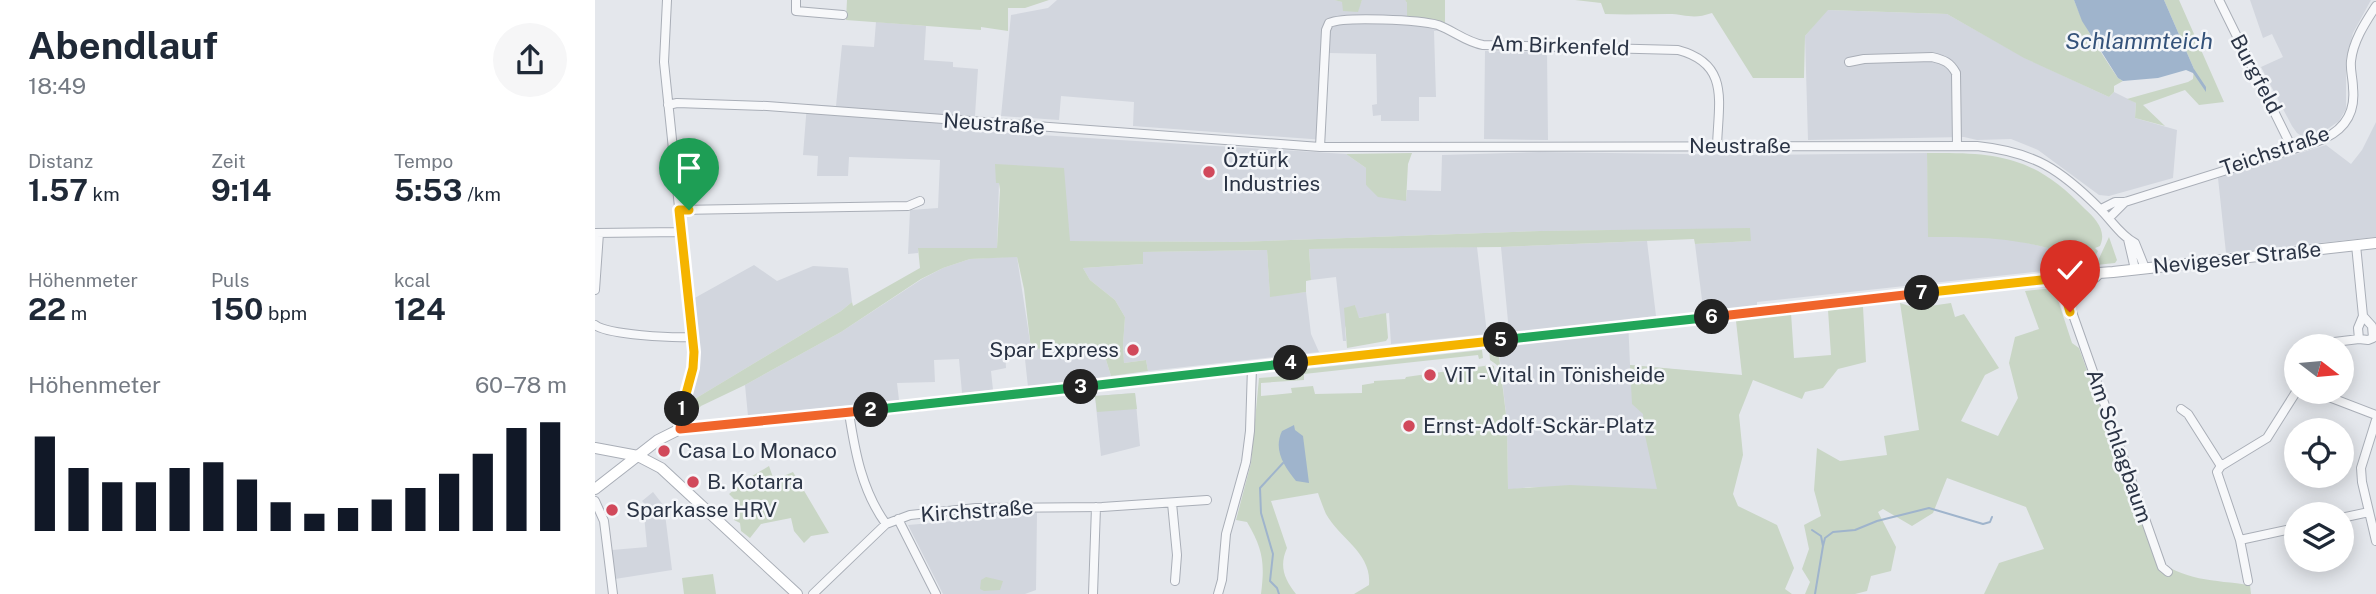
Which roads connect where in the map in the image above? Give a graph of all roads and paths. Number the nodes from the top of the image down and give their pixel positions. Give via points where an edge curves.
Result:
1 (667, 0) edge
2 (796, 0) edge
3 (2219, 0) edge
4 (2376, 6) edge
5 (843, 15) dead end
6 (1849, 62) dead end
7 (668, 105) junction
8 (1957, 146) junction
9 (1320, 147) junction
10 (1717, 147) junction
11 (2292, 148) junction
12 (920, 201) dead end
13 (2125, 202) junction
14 (2101, 209) junction
15 (679, 210) junction
16 (2109, 218) junction
17 (682, 232) junction
18 (597, 233) edge
19 (2376, 243) edge
20 (2356, 245) junction
21 (2140, 269) junction
22 (2060, 278) junction
23 (595, 290) edge
24 (2364, 316) junction
25 (595, 325) edge
26 (692, 337) junction
27 (2375, 338) edge
28 (2359, 339) junction
29 (2354, 340) edge
30 (1252, 367) junction
31 (2288, 404) edge
32 (2344, 404) edge
33 (2181, 409) dead end
34 (849, 413) junction
35 (2376, 418) edge
36 (680, 429) junction
37 (599, 448) edge
38 (638, 456) junction
39 (2221, 466) junction
40 (614, 474) junction
41 (595, 489) edge
42 (1207, 500) dead end
43 (595, 501) edge
44 (1172, 503) junction
45 (1096, 507) junction
46 (2372, 511) edge
47 (2354, 515) edge
48 (898, 519) junction
49 (886, 524) junction
50 (2284, 531) edge
51 (2240, 540) junction
52 (2376, 541) edge
53 (2168, 572) dead end
54 (783, 581) junction
55 (1175, 581) dead end
56 (2248, 581) dead end
57 (613, 594) edge
58 (785, 594) edge
59 (797, 594) edge
60 (813, 594) edge
61 (936, 594) edge
62 (1093, 594) edge
63 (1218, 594) edge

1 - 7 street via 663,46
2 - 5 street via 796,11
3 - 11 street, Burgfeld
4 - 11 street, Teichstraße via 2351,58 2354,93 2347,121 2326,138
6 - 8 street via 1932,57 1951,65 1957,85
7 - 9 street, Neustraße via 767,106
7 - 15 street
8 - 10 street, Neustraße
8 - 14 street, Neustraße via 2004,149 2035,158
9 - 10 street, Neustraße
9 - 10 street, Am Birkenfeld via 1329,23 1347,19 1430,24 1483,45 1695,54 1716,75
11 - 13 street, Teichstraße
12 - 15 street via 908,206
13 - 14 street, Teichstraße
13 - 16 street, Teichstraße
14 - 16 street, Neustraße
15 - 17 street
16 - 21 street, Neustraße via 2128,239
17 - 18 street
17 - 26 street
18 - 23 street
19 - 20 main road, Nevigeser Straße
20 - 21 main road, Nevigeser Straße
20 - 24 street
21 - 22 main road, Nevigeser Straße via 2090,271
22 - 30 main road, Nevigeser Straße
22 - 53 street, Am Schlagbaum via 2162,567
24 - 27 street
24 - 28 street
25 - 26 street
26 - 36 street via 693,368
27 - 28 street
28 - 29 street
30 - 34 main road, Nevigeser Straße
30 - 63 street via 1245,462 1226,534
31 - 39 street via 2267,438
32 - 35 street
33 - 39 street
34 - 36 main road, Nevigeser Straße
34 - 49 street via 856,461
35 - 46 street via 2361,468
36 - 38 main road, Nevigeser Straße
37 - 38 main road
37 - 40 main road via 612,461
38 - 40 main road, Nevigeser Straße
38 - 54 main road via 677,481
39 - 51 street via 2217,472
40 - 41 main road, Nevigeser Straße
42 - 44 street, Kirchstraße
43 - 57 street via 604,521
44 - 45 street, Kirchstraße
44 - 55 street
45 - 48 street, Kirchstraße via 977,508
45 - 62 street
46 - 47 street
46 - 52 street
48 - 49 street, Kirchstraße
48 - 61 street
49 - 60 street, Kirchstraße
50 - 51 street
51 - 56 street
54 - 58 street
54 - 59 main road

